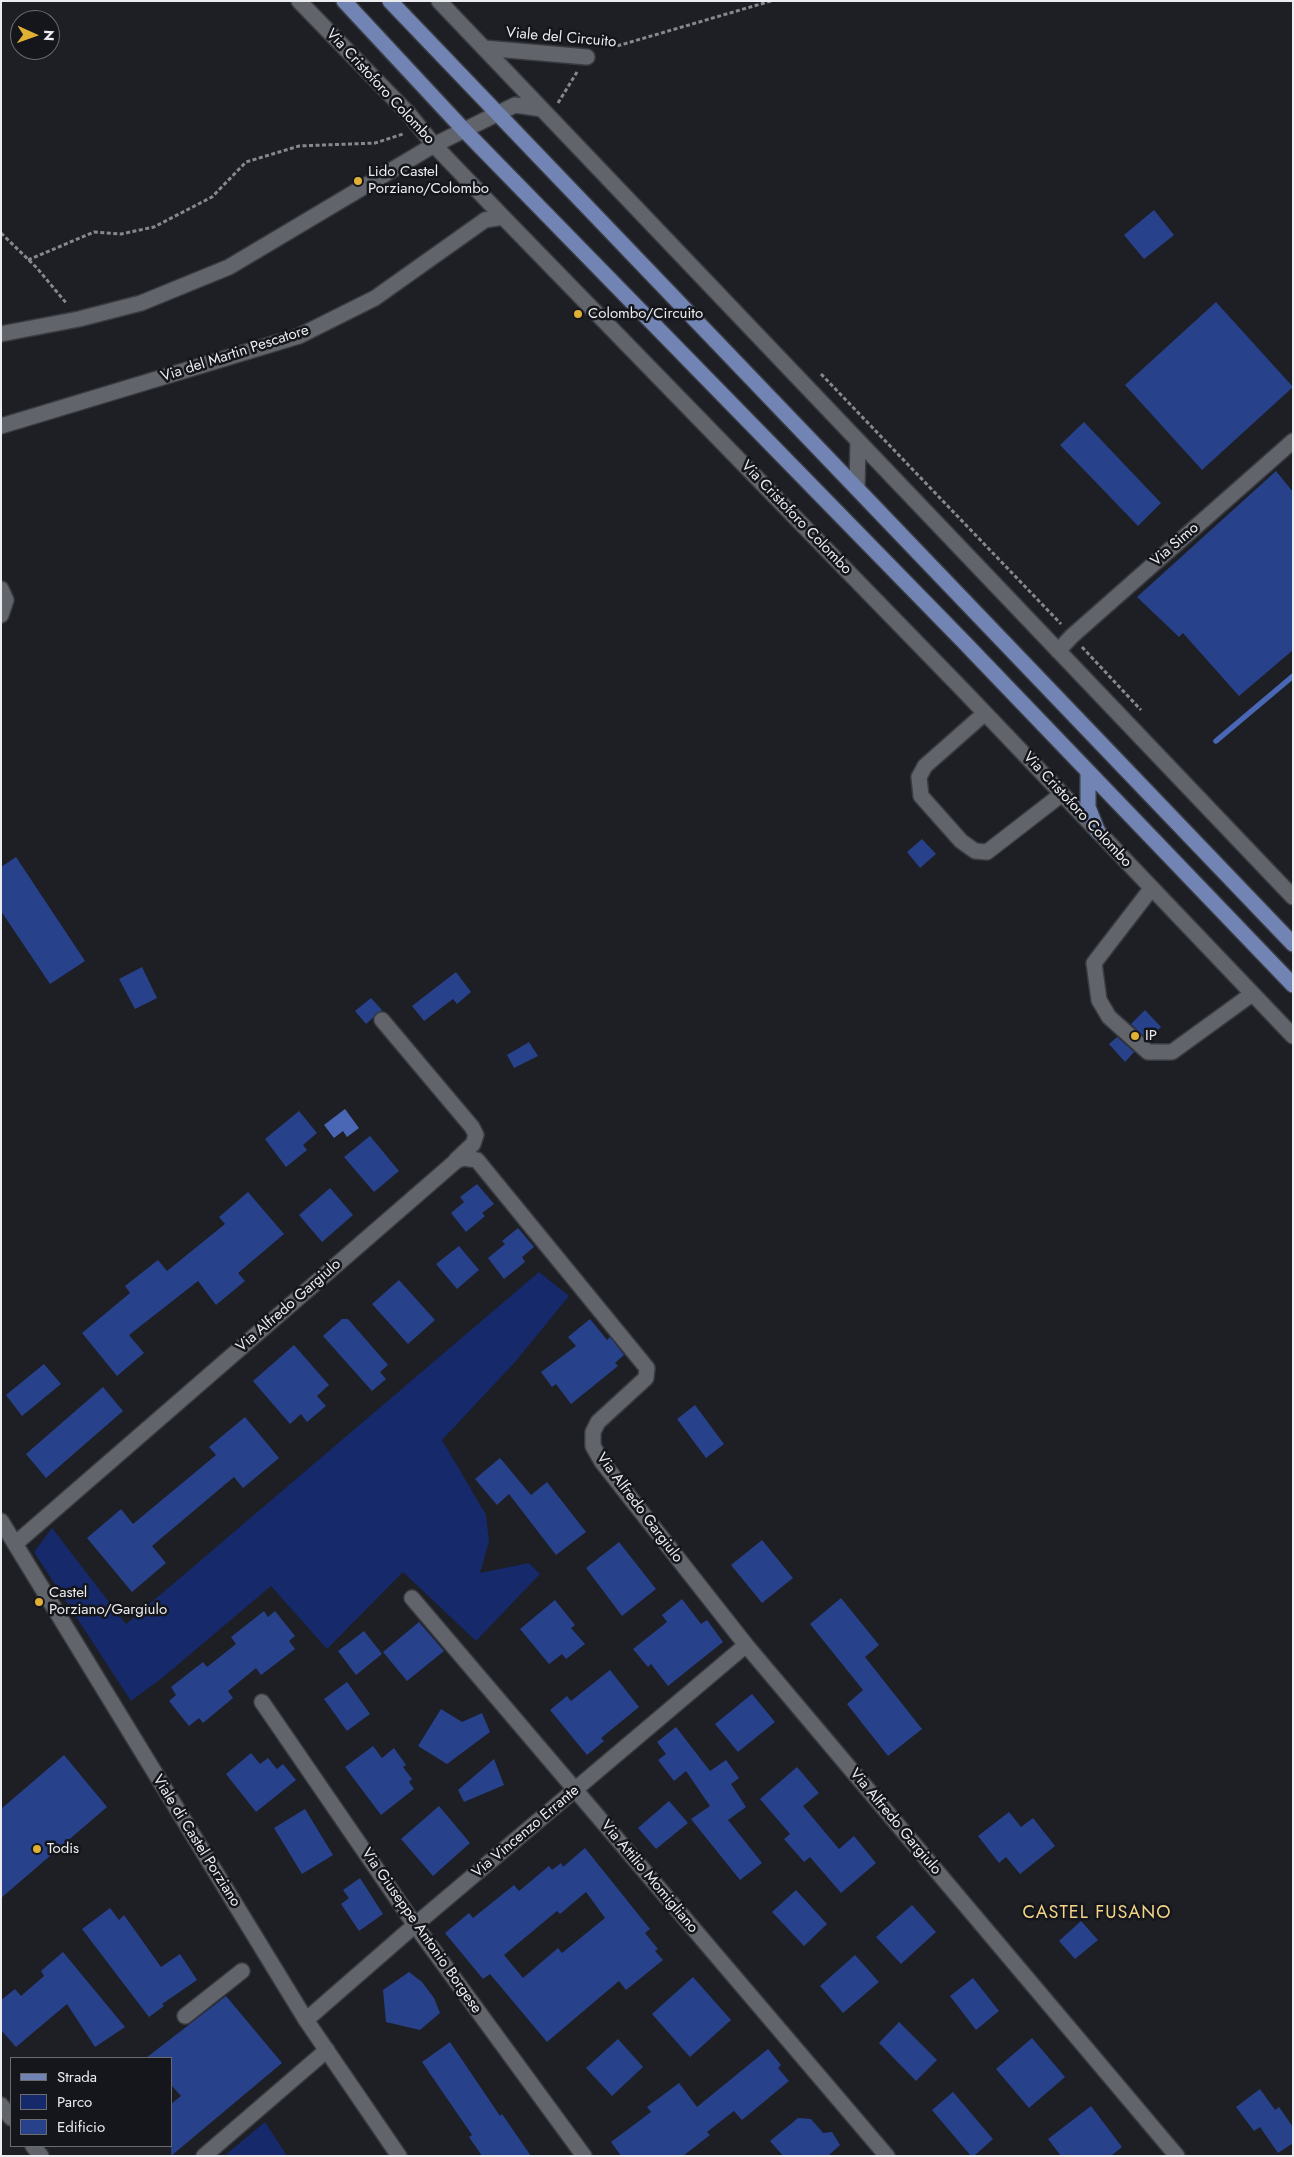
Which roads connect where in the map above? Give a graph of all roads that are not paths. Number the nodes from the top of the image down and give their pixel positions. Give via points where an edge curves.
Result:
1 (299, 1) edge
2 (344, 1) edge
3 (390, 1) edge
4 (439, 1) edge
5 (484, 48) junction
6 (588, 50) road end
7 (542, 109) junction
8 (498, 113) junction
9 (464, 130) junction
10 (434, 145) junction
11 (503, 217) junction
12 (1, 334) edge
13 (1, 426) edge
14 (858, 441) junction
15 (1293, 441) edge
16 (857, 488) junction
17 (1, 589) edge
18 (1, 615) edge
19 (1058, 651) junction
20 (985, 713) junction
21 (1088, 772) junction
22 (1062, 794) junction
23 (1098, 832) junction
24 (1151, 889) junction
25 (1293, 897) edge
26 (1293, 944) edge
27 (1293, 986) edge
28 (1252, 994) junction
29 (382, 1020) dead end
30 (1293, 1036) edge
31 (456, 1161) junction
32 (1, 1522) edge
33 (15, 1544) junction
34 (412, 1598) dead end
35 (746, 1645) junction
36 (262, 1702) dead end
37 (576, 1790) junction
38 (415, 1925) junction
39 (242, 1971) dead end
40 (185, 2016) dead end
41 (306, 2020) junction
42 (327, 2050) junction
43 (1, 2105) edge
44 (10, 2117) edge
45 (204, 2156) edge
46 (399, 2156) edge
47 (584, 2156) edge
48 (887, 2156) edge
49 (1177, 2156) edge

1 - 10 street, Via Cristoforo Colombo via 408,113
2 - 9 main road
3 - 8 main road
4 - 5 street
5 - 6 street, Viale del Circuito
5 - 7 street
7 - 8 street via 516,105
7 - 14 street
8 - 9 street
8 - 16 main road
9 - 10 street
9 - 21 main road
10 - 11 street, Via Cristoforo Colombo
10 - 12 street via 229,267 141,303
11 - 13 street, Via del Martin Pescatore via 485,220 375,298 299,336
11 - 20 street, Via Cristoforo Colombo
14 - 16 street
14 - 19 street
15 - 19 street, Via Simo
16 - 26 main road
17 - 18 street via 6,600
19 - 25 street
20 - 22 street, Via Cristoforo Colombo
20 - 22 street via 925,766 918,777 921,796 961,841 975,851 987,852
21 - 23 main road via 1088,807
21 - 27 main road
22 - 23 street, Via Cristoforo Colombo
23 - 24 street, Via Cristoforo Colombo
24 - 28 street, Via Cristoforo Colombo
24 - 28 street via 1094,963 1099,1000 1109,1017 1148,1052 1172,1052
28 - 30 street, Via Cristoforo Colombo
29 - 31 street via 472,1127 476,1135 473,1144
31 - 33 street, Via Alfredo Gargiulo
31 - 35 street, Via Alfredo Gargiulo via 470,1157 483,1164 646,1368 646,1378 598,1422 593,1432 593,1446 602,1462
32 - 33 street, Viale di Castel Porziano
33 - 41 street, Viale di Castel Porziano
34 - 37 street, Via Attilio Momigliano
35 - 37 street, Via Vincenzo Errante
35 - 49 street, Via Alfredo Gargiulo
36 - 38 street, Via Giuseppe Antonio Borgese
37 - 38 street, Via Vincenzo Errante
37 - 48 street, Via Attilio Momigliano
38 - 41 street, Via Vincenzo Errante
38 - 47 street, Via Giuseppe Antonio Borgese
39 - 40 street
41 - 42 street, Viale di Castel Porziano
42 - 45 street
42 - 46 street, Viale di Castel Porziano
43 - 44 street

